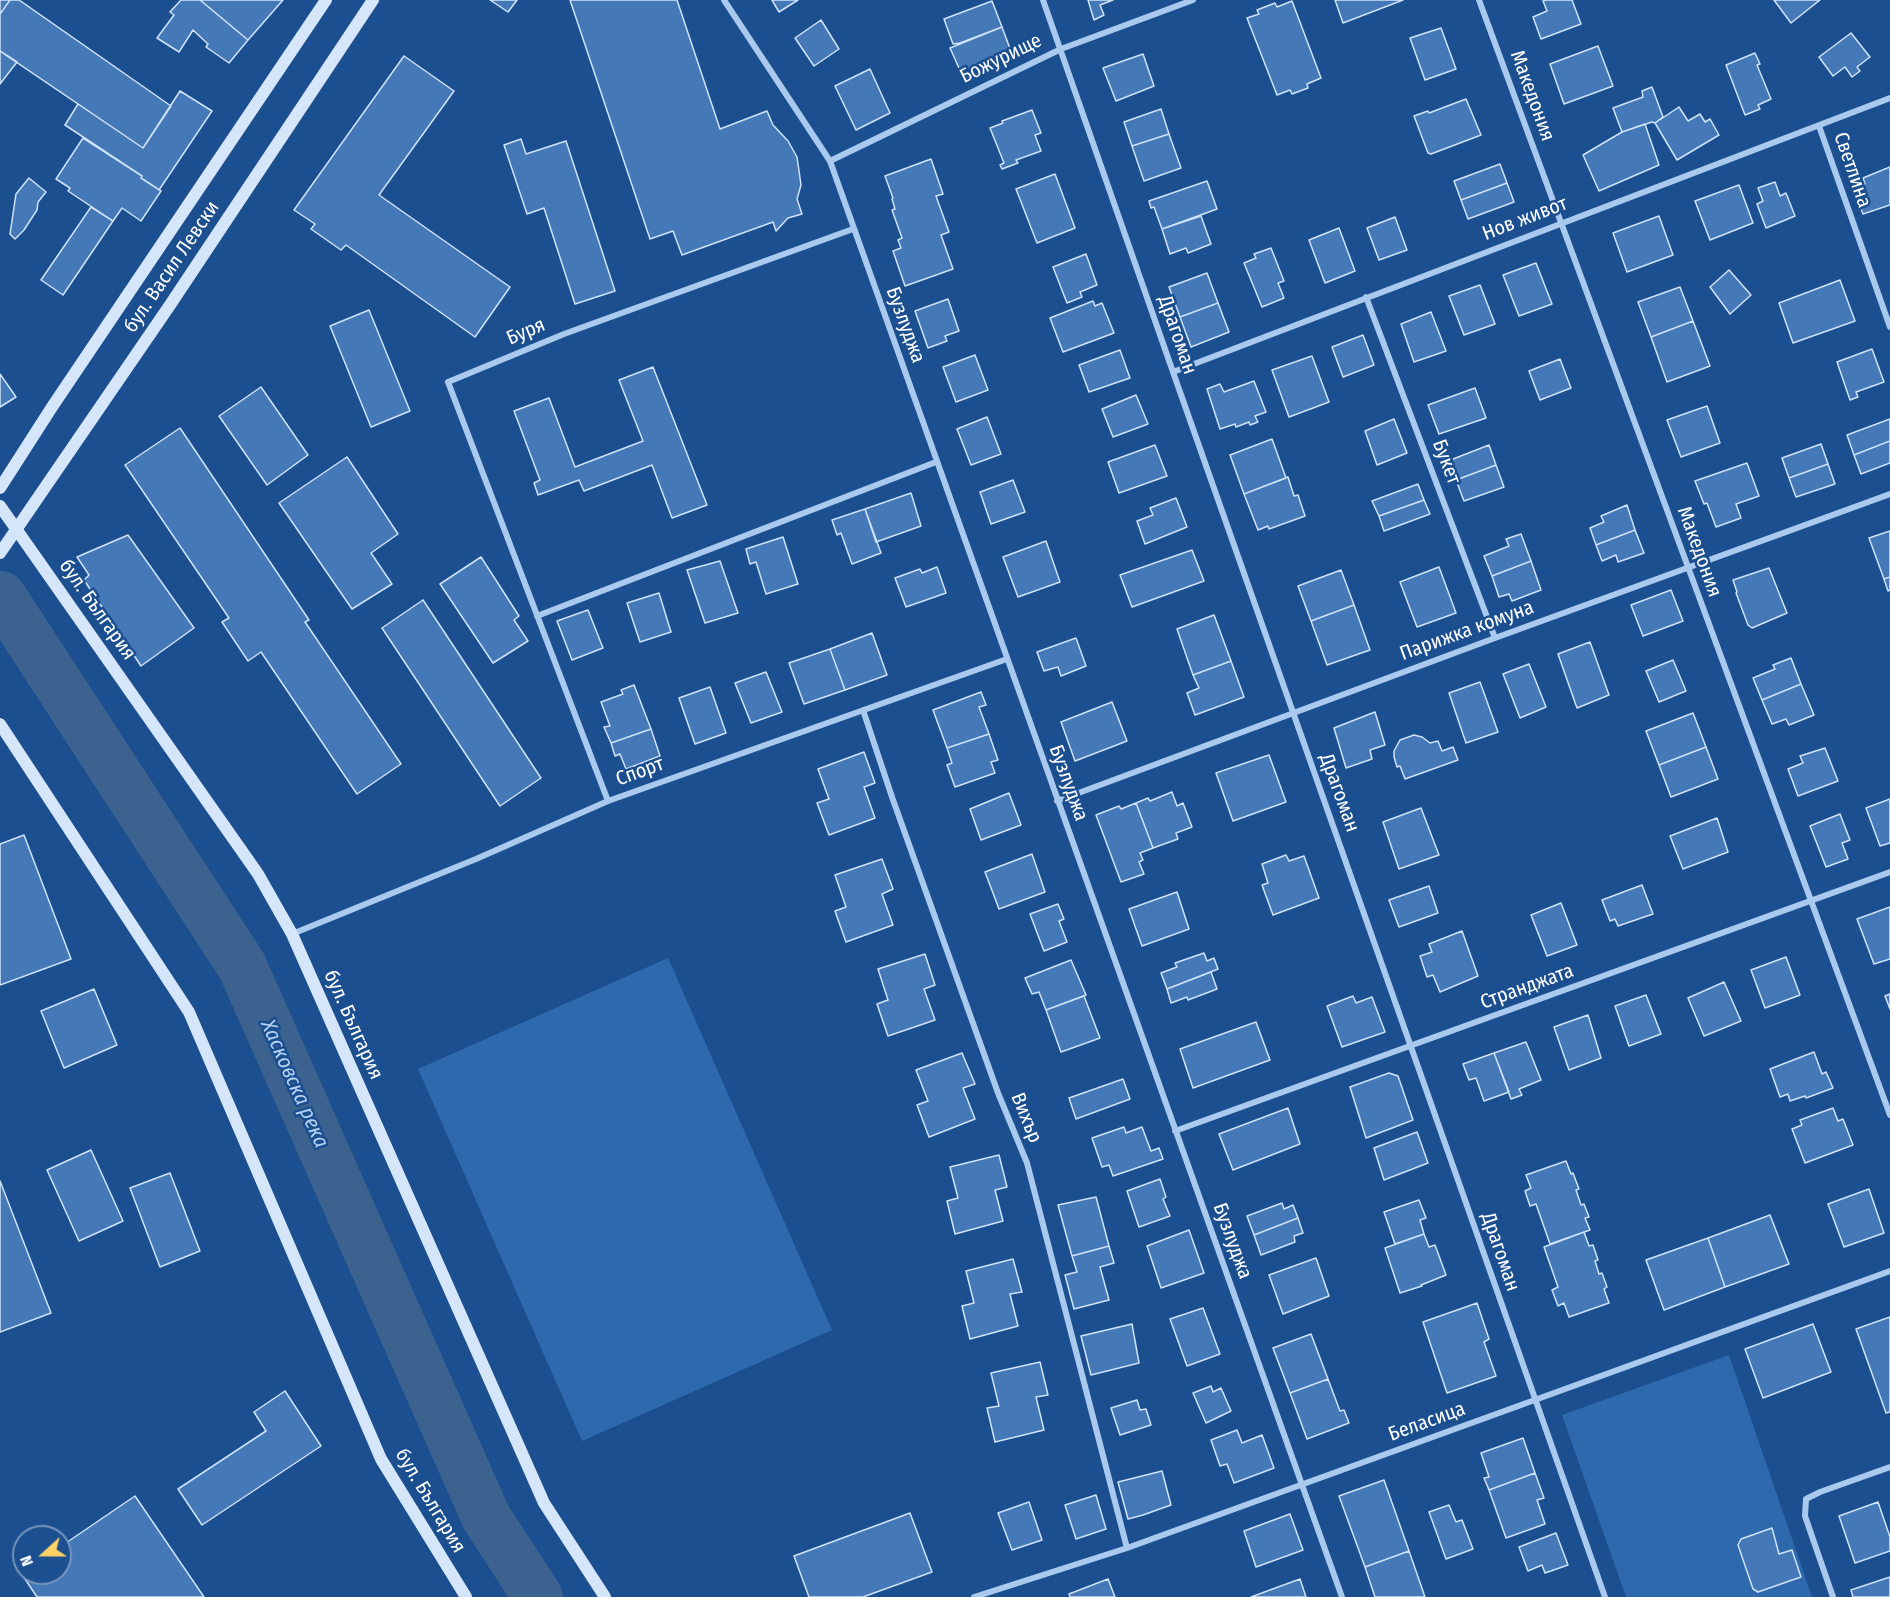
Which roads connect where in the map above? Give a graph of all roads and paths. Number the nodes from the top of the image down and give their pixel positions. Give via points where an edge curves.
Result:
1 (326, 0) edge
2 (373, 0) edge
3 (724, 0) edge
4 (1043, 0) edge
5 (1193, 0) edge
6 (1479, 0) edge
7 (1061, 49) junction
8 (1890, 98) edge
9 (1819, 126) junction
10 (830, 161) junction
11 (1561, 224) junction
12 (853, 229) junction
13 (1366, 297) junction
14 (1890, 327) edge
15 (1173, 372) junction
16 (936, 462) junction
17 (0, 488) edge
18 (1890, 494) edge
19 (0, 506) edge
20 (17, 530) junction
21 (0, 553) edge
22 (1687, 568) junction
23 (537, 616) junction
24 (1495, 638) junction
25 (1006, 659) junction
26 (863, 710) junction
27 (1293, 713) junction
28 (0, 724) edge
29 (608, 801) junction
30 (1057, 801) junction
31 (1890, 872) edge
32 (1812, 900) junction
33 (292, 934) junction
34 (1412, 1046) junction
35 (1890, 1115) edge
36 (1175, 1131) junction
37 (1890, 1271) edge
38 (1534, 1400) junction
39 (1890, 1467) edge
40 (1303, 1485) junction
41 (1127, 1548) junction
42 (466, 1597) edge
43 (605, 1597) edge
44 (974, 1597) edge
45 (1342, 1597) edge
46 (1605, 1597) edge
47 (1833, 1597) edge

1 - 17 street, бул. Васил Левски
2 - 20 street, бул. Васил Левски
3 - 10 street, Бузлуджа
4 - 7 street, Драгоман
5 - 7 street, Божурище
6 - 11 street, Македония
7 - 10 street, Божурище
7 - 15 street, Драгоман
8 - 9 street, Нов живот
9 - 11 street, Нов живот
9 - 14 street, Светлина
10 - 12 street, Бузлуджа
11 - 13 street, Нов живот
11 - 22 street, Македония
12 - 16 street, Бузлуджа
12 - 23 street, Буря via 564,334 448,382
13 - 15 street, Нов живот
13 - 24 street, Букет
15 - 27 street, Драгоман
16 - 23 street
16 - 25 street, Бузлуджа
18 - 22 street, Парижка комуна
19 - 20 street, бул. България
20 - 21 street, бул. Васил Левски
20 - 33 street, бул. България via 258,874
22 - 24 street, Парижка комуна
22 - 32 street, Македония
23 - 29 street, Буря
24 - 27 street, Парижка комуна
25 - 26 street, Спорт
25 - 30 street, Бузлуджа
26 - 29 street, Спорт
26 - 41 street, Вихър via 994,1082 1027,1163
27 - 30 street, Парижка комуна
27 - 34 street, Драгоман
28 - 42 street, бул. България via 189,1012 381,1460
29 - 33 street, Спорт
30 - 36 street, Бузлуджа
31 - 32 street, Странджата
32 - 34 street, Странджата
32 - 35 street, Македония
33 - 43 street, бул. България via 544,1503
34 - 36 street, Странджата
34 - 38 street, Драгоман
36 - 40 street, Бузлуджа
37 - 38 street, Беласица
38 - 40 street, Беласица
38 - 46 street, Драгоман
39 - 47 street via 1806,1499 1805,1516
40 - 41 street, Беласица
40 - 45 street, Бузлуджа
41 - 44 street, Беласица

